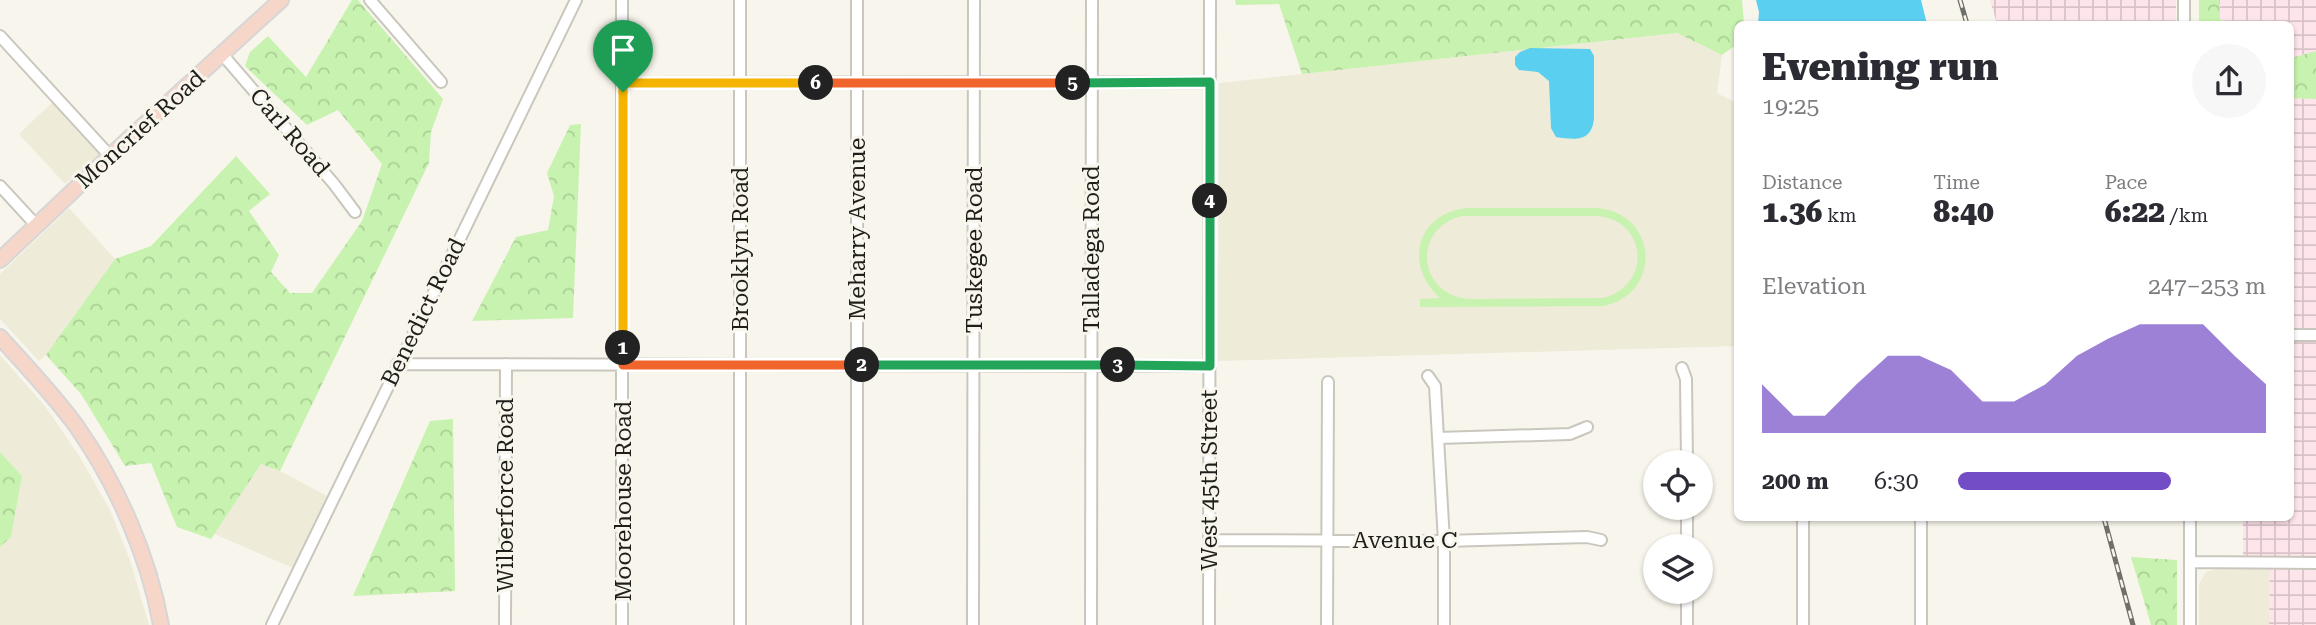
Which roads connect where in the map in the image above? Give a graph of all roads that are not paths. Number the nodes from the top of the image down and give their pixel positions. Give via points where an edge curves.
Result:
1 (281, 0) edge
2 (370, 0) edge
3 (576, 0) edge
4 (622, 0) edge
5 (740, 0) edge
6 (857, 0) edge
7 (974, 0) edge
8 (1092, 0) edge
9 (1210, 0) edge
10 (2184, 0) edge
11 (2184, 21) edge
12 (0, 36) edge
13 (222, 54) junction
14 (441, 82) dead end
15 (740, 82) junction
16 (1210, 82) junction
17 (623, 83) junction
18 (857, 83) junction
19 (974, 83) junction
20 (1091, 83) junction
21 (110, 156) junction
22 (0, 186) edge
23 (355, 212) dead end
24 (36, 225) junction
25 (0, 260) edge
26 (2294, 335) edge
27 (2316, 335) edge
28 (0, 337) edge
29 (506, 364) junction
30 (397, 365) junction
31 (623, 365) junction
32 (740, 365) junction
33 (857, 365) junction
34 (974, 365) junction
35 (1091, 365) junction
36 (1210, 366) junction
37 (1682, 368) dead end
38 (1428, 376) dead end
39 (1328, 382) dead end
40 (1587, 427) dead end
41 (1438, 438) junction
42 (1687, 450) edge
43 (1803, 521) edge
44 (1921, 521) edge
45 (2190, 521) edge
46 (1209, 540) junction
47 (1327, 540) junction
48 (1601, 540) dead end
49 (1444, 541) junction
50 (2191, 562) junction
51 (2316, 563) edge
52 (1687, 604) edge
53 (162, 625) edge
54 (272, 625) edge
55 (505, 625) edge
56 (622, 625) edge
57 (740, 625) edge
58 (857, 625) edge
59 (973, 625) edge
60 (1090, 625) edge
61 (1209, 625) edge
62 (1327, 625) edge
63 (1444, 625) edge
64 (1687, 625) edge
65 (1803, 625) edge
66 (1921, 625) edge
67 (2190, 625) edge

1 - 13 main road, Moncrief Road
2 - 14 street
3 - 30 street, Benedict Road
4 - 17 street, Moorehouse Road
5 - 15 street, Brooklyn Road
6 - 18 street, Meharry Avenue
7 - 19 street, Tuskegee Road
8 - 20 street, Talladega Road
9 - 16 street, West 45th Street
10 - 11 street
12 - 21 street
13 - 21 main road, Moncrief Road
13 - 23 street, Carl Road
15 - 17 street
15 - 18 street
15 - 32 street, Brooklyn Road
16 - 20 street
16 - 36 street, West 45th Street
17 - 31 street, Moorehouse Road
18 - 19 street
18 - 33 street, Meharry Avenue
19 - 20 street
19 - 34 street, Tuskegee Road
20 - 35 street, Talladega Road
21 - 24 main road, Moncrief Road
22 - 24 street
24 - 25 main road, Moncrief Road
26 - 27 street
28 - 53 main road via 46,388 91,449 140,550
29 - 30 street
29 - 31 street
29 - 55 street, Wilberforce Road
30 - 54 street, Benedict Road
31 - 32 street
31 - 56 street, Moorehouse Road
32 - 33 street
32 - 57 street, Brooklyn Road
33 - 34 street
33 - 58 street, Meharry Avenue
34 - 35 street
34 - 59 street, Tuskegee Road
35 - 36 street
35 - 60 street, Talladega Road
36 - 46 street, West 45th Street
37 - 42 street
38 - 41 street via 1435,386
39 - 47 street
40 - 41 street via 1570,434
41 - 49 street
43 - 65 street
44 - 66 street
45 - 50 street
46 - 47 street, Avenue C
46 - 61 street, West 45th Street
47 - 49 street, Avenue C
47 - 62 street
48 - 49 street, Avenue C
49 - 63 street
50 - 51 street
50 - 67 street
52 - 64 street

